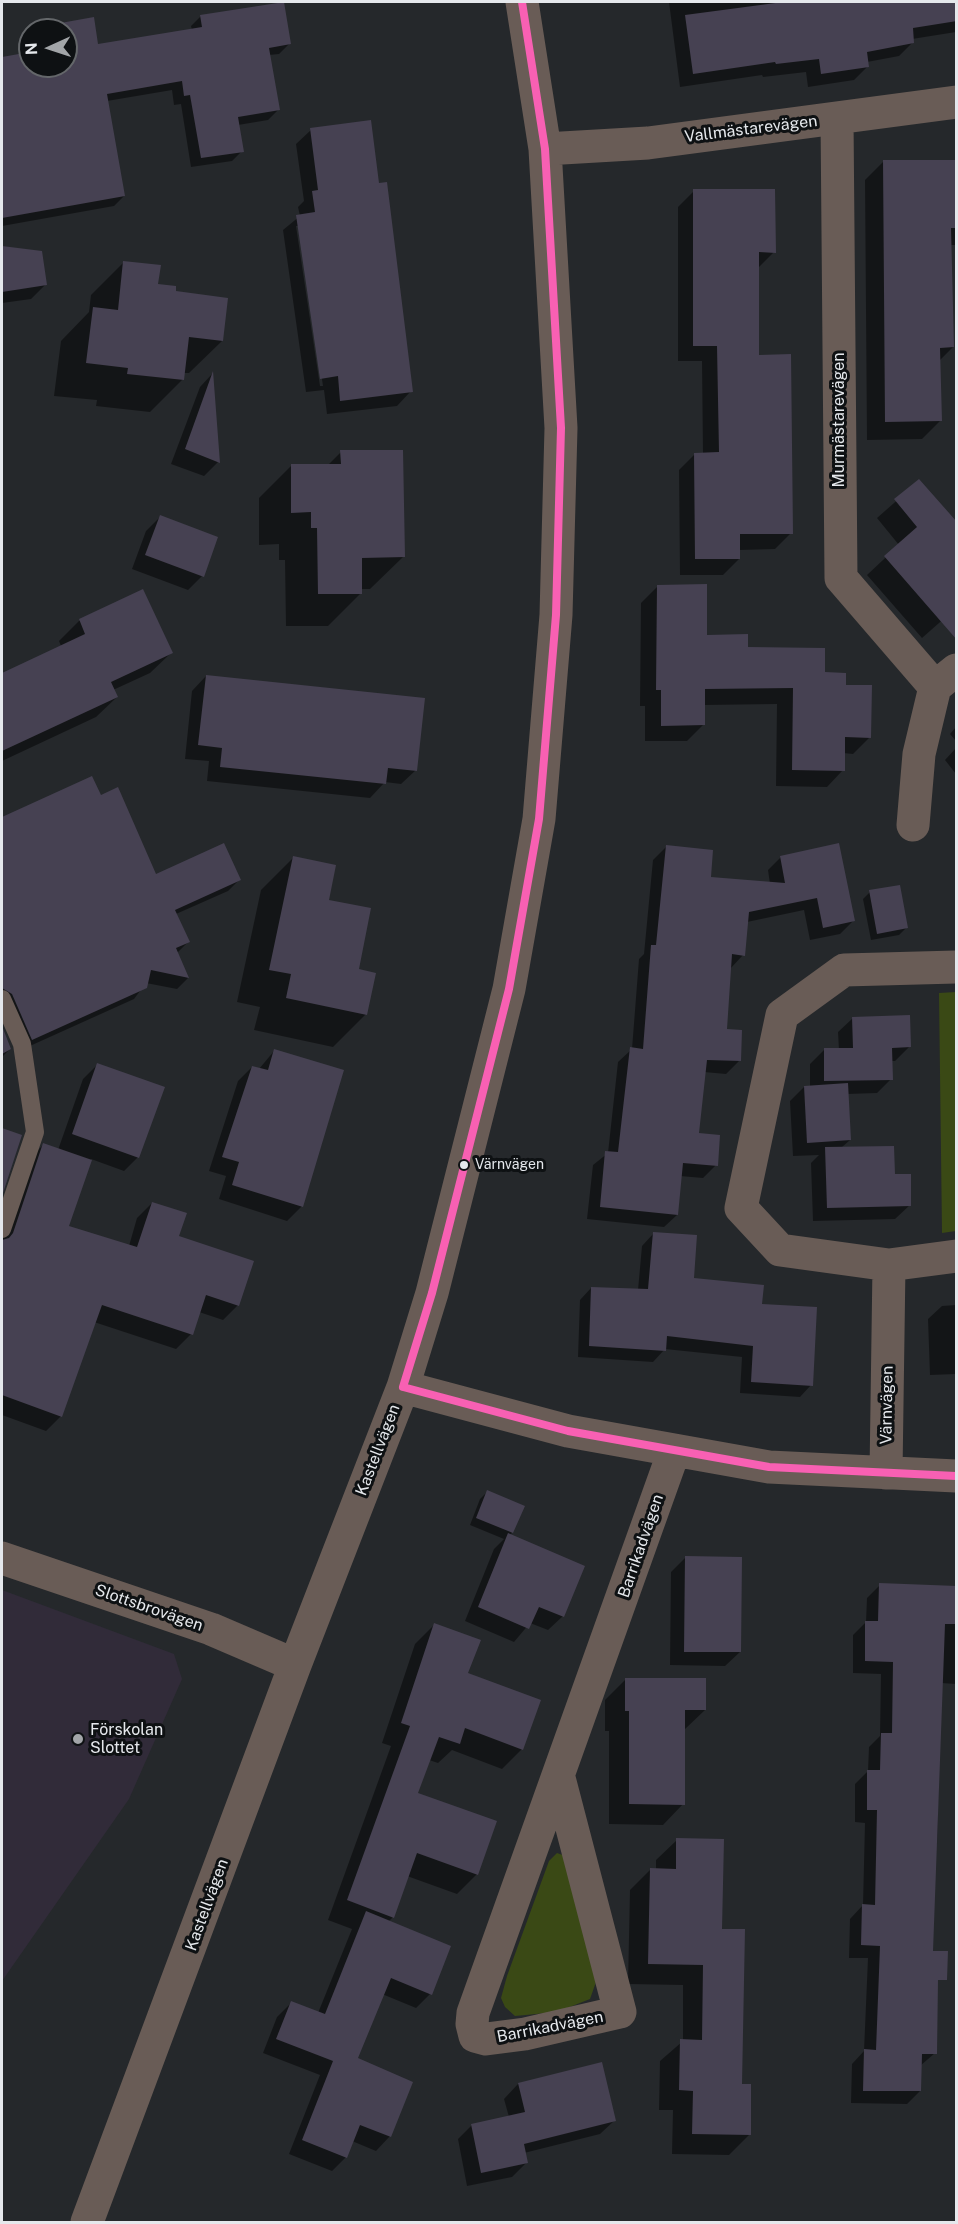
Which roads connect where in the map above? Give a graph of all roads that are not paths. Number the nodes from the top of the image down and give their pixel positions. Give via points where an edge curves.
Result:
1 (522, 2) edge
2 (957, 102) edge
3 (837, 118) junction
4 (545, 149) junction
5 (946, 679) edge
6 (913, 825) dead end
7 (957, 967) edge
8 (2, 999) edge
9 (2, 1229) edge
10 (957, 1256) edge
11 (889, 1265) junction
12 (403, 1387) junction
13 (674, 1451) junction
14 (886, 1473) junction
15 (957, 1476) edge
16 (2, 1558) edge
17 (295, 1665) junction
18 (559, 1778) junction
19 (87, 2223) edge

1 - 4 street, Kastellvägen
2 - 3 street, Vallmästarevägen
3 - 4 street, Vallmästarevägen via 648,143
3 - 5 street, Murmästarevägen via 841,578
4 - 12 street, Kastellvägen via 561,428 556,615 539,819 509,989 432,1293
5 - 6 street, Murmästarevägen via 919,754
7 - 11 street via 844,970 782,1015 741,1208 780,1250
8 - 9 lane via 22,1044 35,1132
10 - 11 street
11 - 14 street, Värnvägen
12 - 13 street via 568,1431
12 - 17 street, Kastellvägen
13 - 14 street via 769,1467
13 - 18 street, Barrikadvägen
14 - 15 street
16 - 17 street, Slottsbrovägen via 211,1629
17 - 19 street, Kastellvägen
18 - 18 street, Barrikadvägen via 473,2013 475,2036 486,2039 525,2034 620,2012

